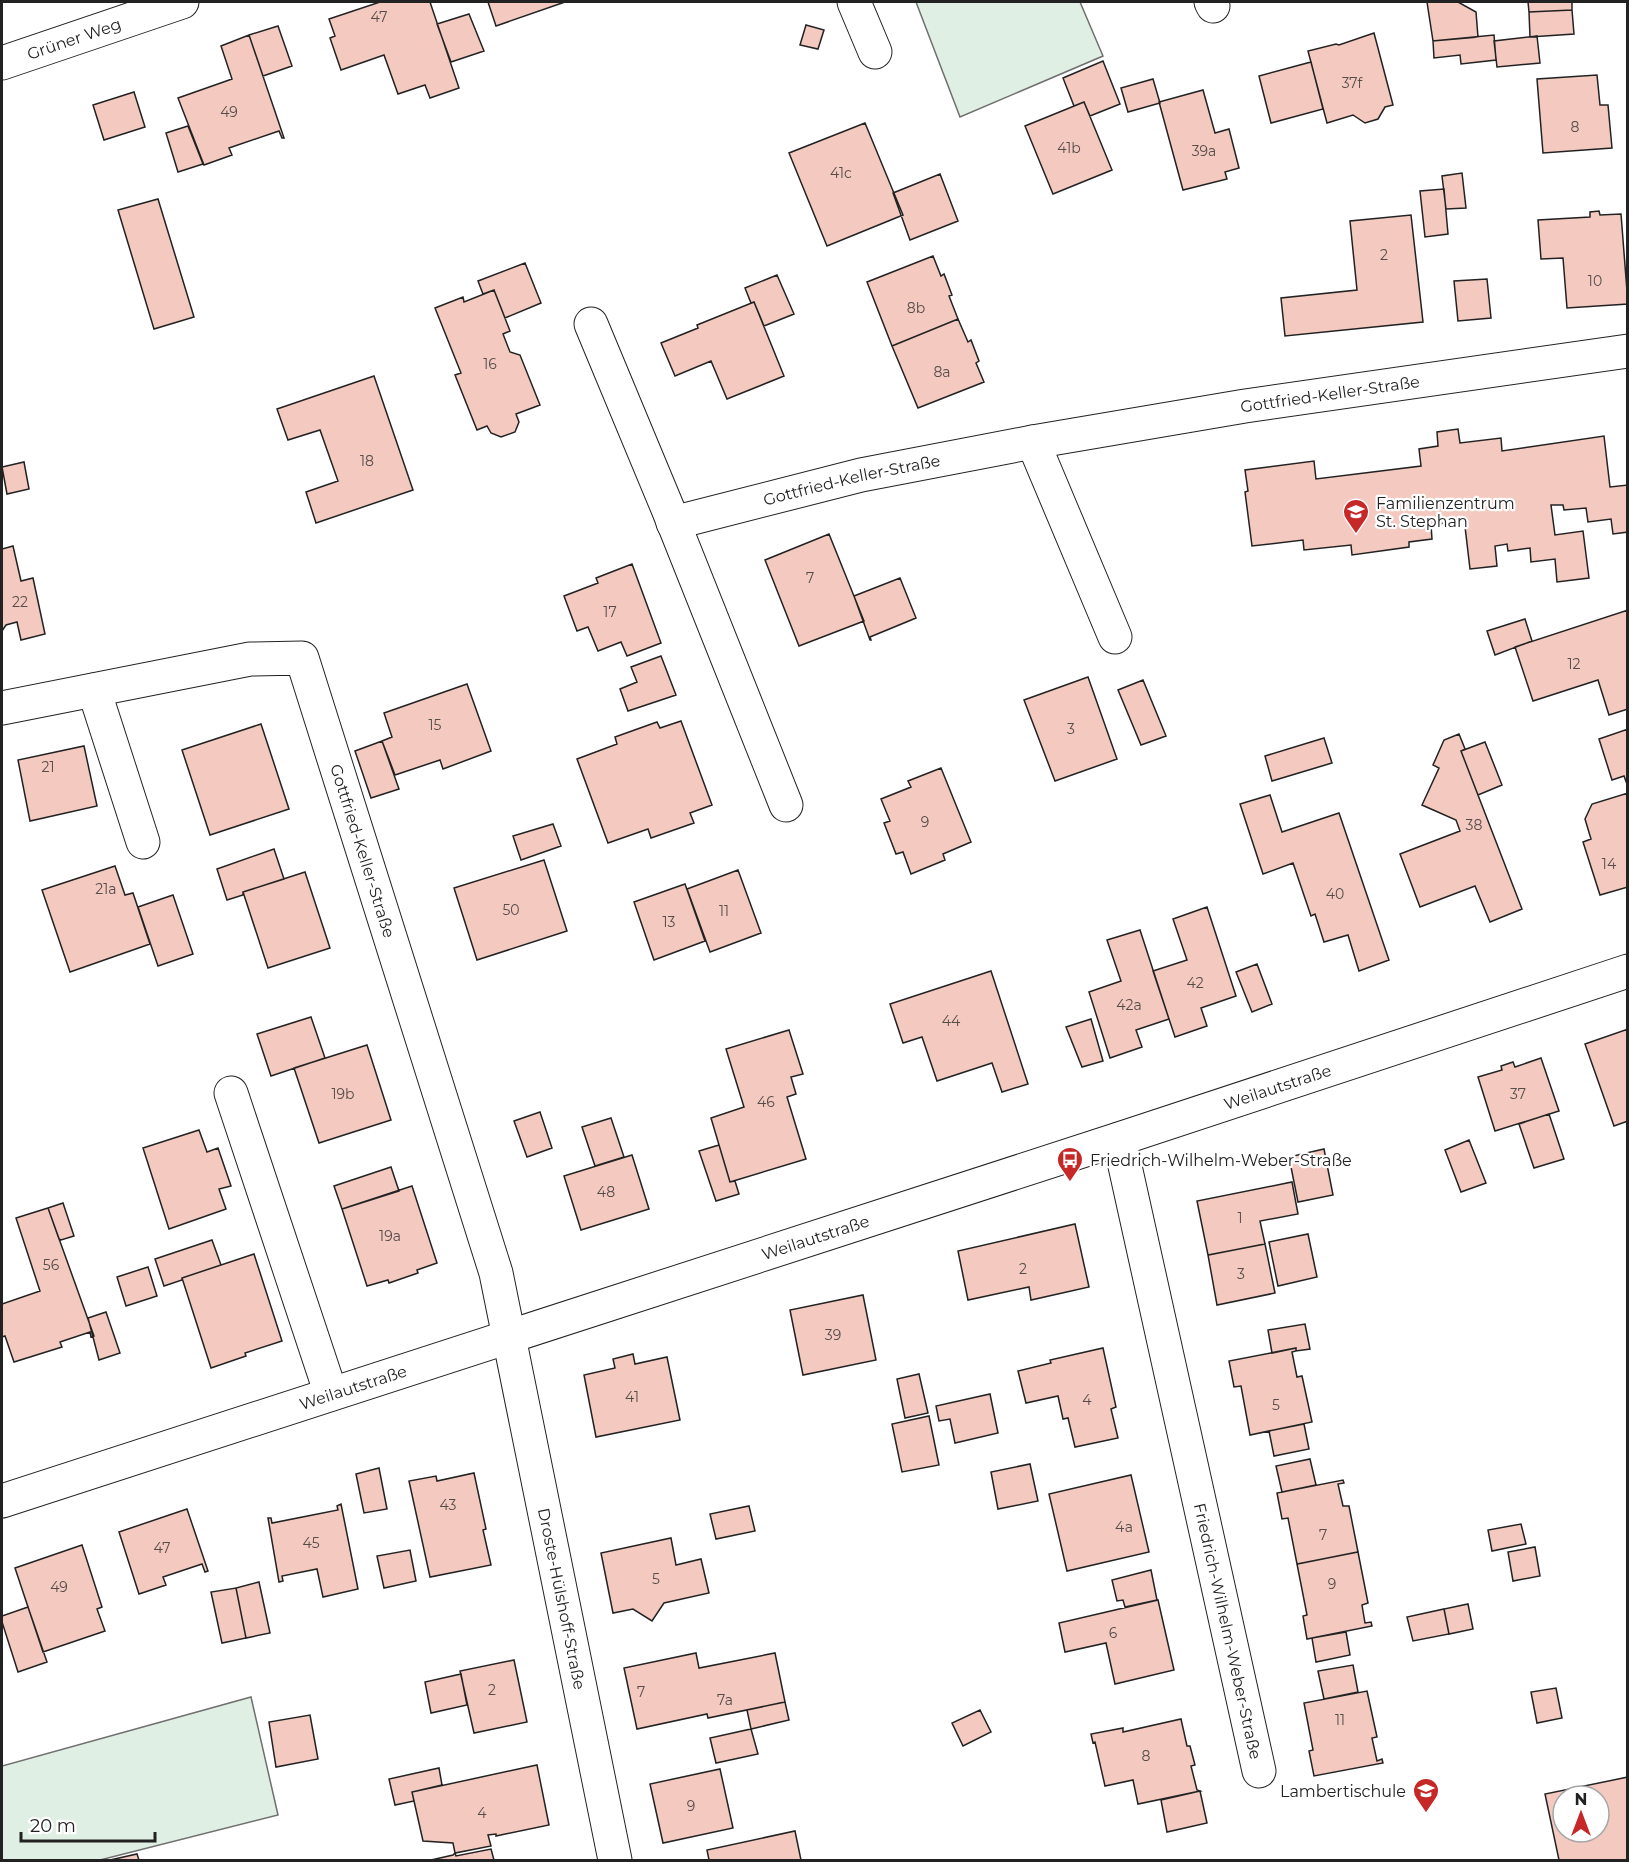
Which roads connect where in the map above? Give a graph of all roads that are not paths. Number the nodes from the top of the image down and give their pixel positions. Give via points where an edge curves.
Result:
1 (182, 2) edge
2 (854, 2) edge
3 (875, 52) dead end
4 (2, 63) edge
5 (591, 324) dead end
6 (1628, 351) edge
7 (1033, 442) junction
8 (673, 523) junction
9 (1115, 637) dead end
10 (94, 690) junction
11 (2, 708) edge
12 (786, 805) dead end
13 (143, 842) dead end
14 (1628, 971) edge
15 (231, 1093) dead end
16 (1119, 1139) junction
17 (508, 1337) junction
18 (331, 1394) junction
19 (2, 1501) edge
20 (1259, 1771) dead end
21 (615, 1860) edge

1 - 4 street, Grüner Weg
2 - 3 street
5 - 8 street
6 - 7 street, Gottfried-Keller-Straße via 1245,406
7 - 8 street, Gottfried-Keller-Straße via 861,475
7 - 9 street
8 - 12 street
10 - 11 street, Gottfried-Keller-Straße
10 - 13 street
10 - 17 street, Gottfried-Keller-Straße via 250,659 302,658 496,1273
14 - 16 street, Weilautstraße
15 - 18 street
16 - 17 street, Weilautstraße
16 - 20 street, Friedrich-Wilhelm-Weber-Straße
17 - 18 street, Weilautstraße
17 - 21 street, Droste-Hülshoff-Straße
18 - 19 street, Weilautstraße

